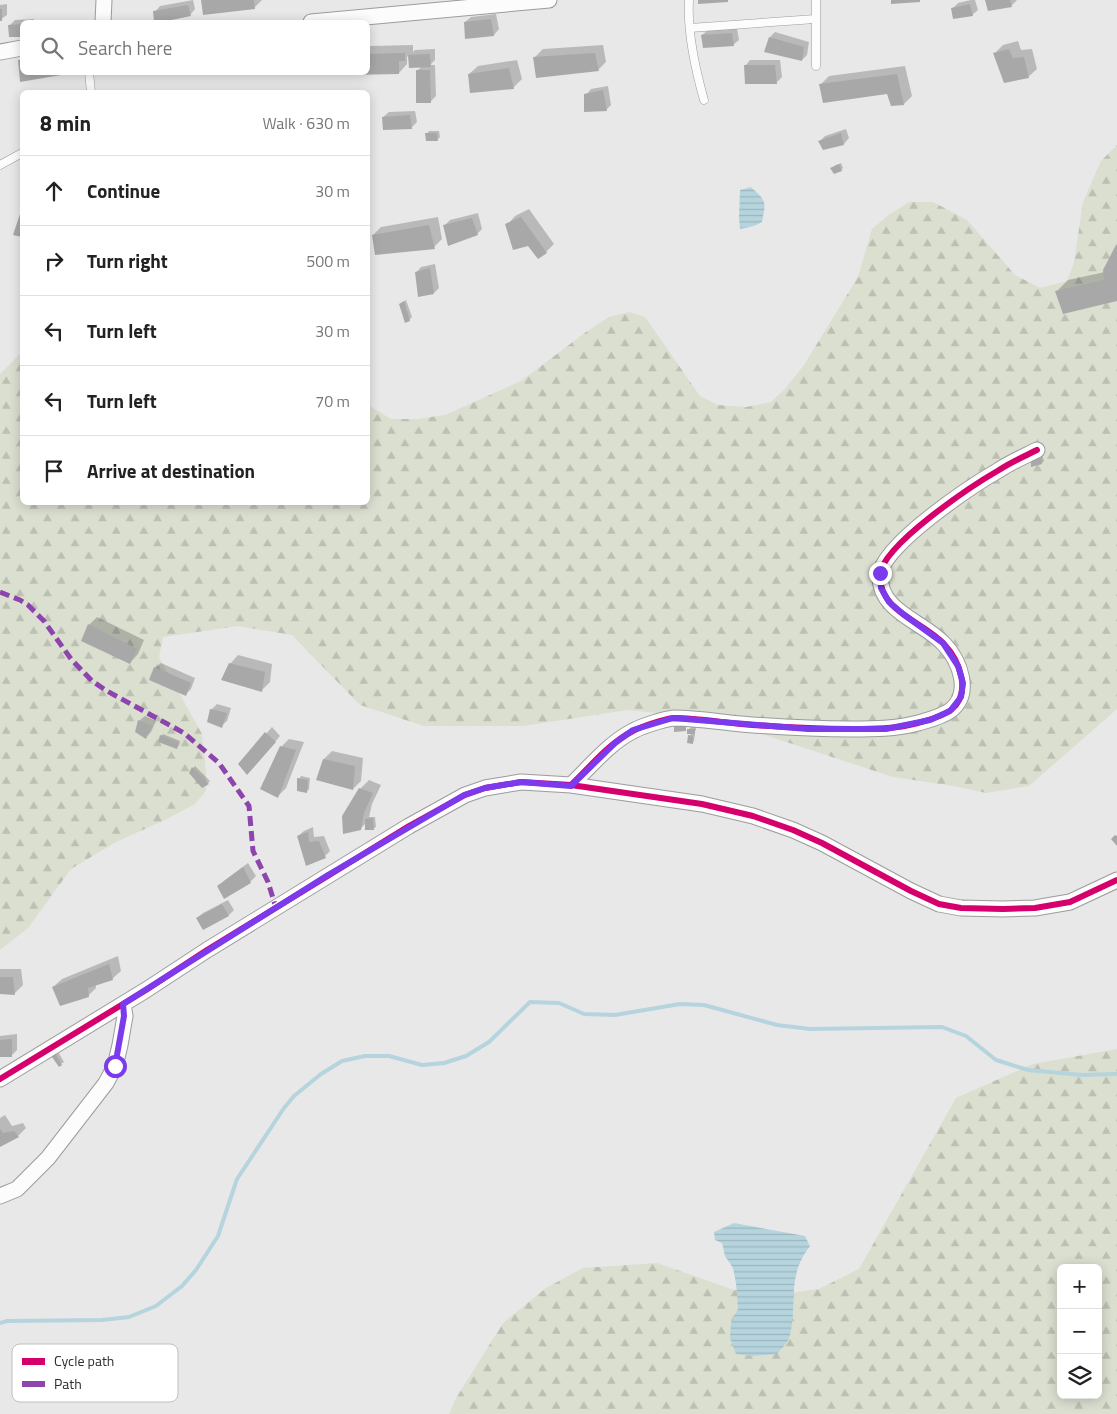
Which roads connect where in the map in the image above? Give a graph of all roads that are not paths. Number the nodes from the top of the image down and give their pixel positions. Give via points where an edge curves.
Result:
1 (104, 0) edge
2 (549, 0) edge
3 (690, 0) edge
4 (816, 0) edge
5 (103, 20) edge
6 (333, 20) edge
7 (815, 20) junction
8 (690, 28) junction
9 (20, 48) edge
10 (0, 52) edge
11 (816, 66) dead end
12 (89, 75) edge
13 (91, 90) edge
14 (704, 100) dead end
15 (20, 154) edge
16 (0, 165) edge
17 (1037, 450) dead end
18 (571, 786) junction
19 (1117, 880) edge
20 (123, 1004) junction
21 (0, 1079) edge
22 (0, 1196) edge

1 - 5 street
2 - 6 street
3 - 8 lane
4 - 7 lane
7 - 8 lane
7 - 11 lane
8 - 14 lane via 696,72
9 - 10 street
12 - 13 lane
15 - 16 lane
17 - 18 street via 999,469 929,518 895,549 880,573 881,588 889,602 943,643 958,666 963,683 961,697 950,711 930,720 886,729 808,729 673,718 633,730
18 - 19 street via 702,804 753,816 822,843 939,904 960,908 1035,908 1070,902
18 - 20 street via 521,782 464,795 328,875
20 - 21 street
20 - 22 street via 120,1046 106,1083 48,1158 17,1189

